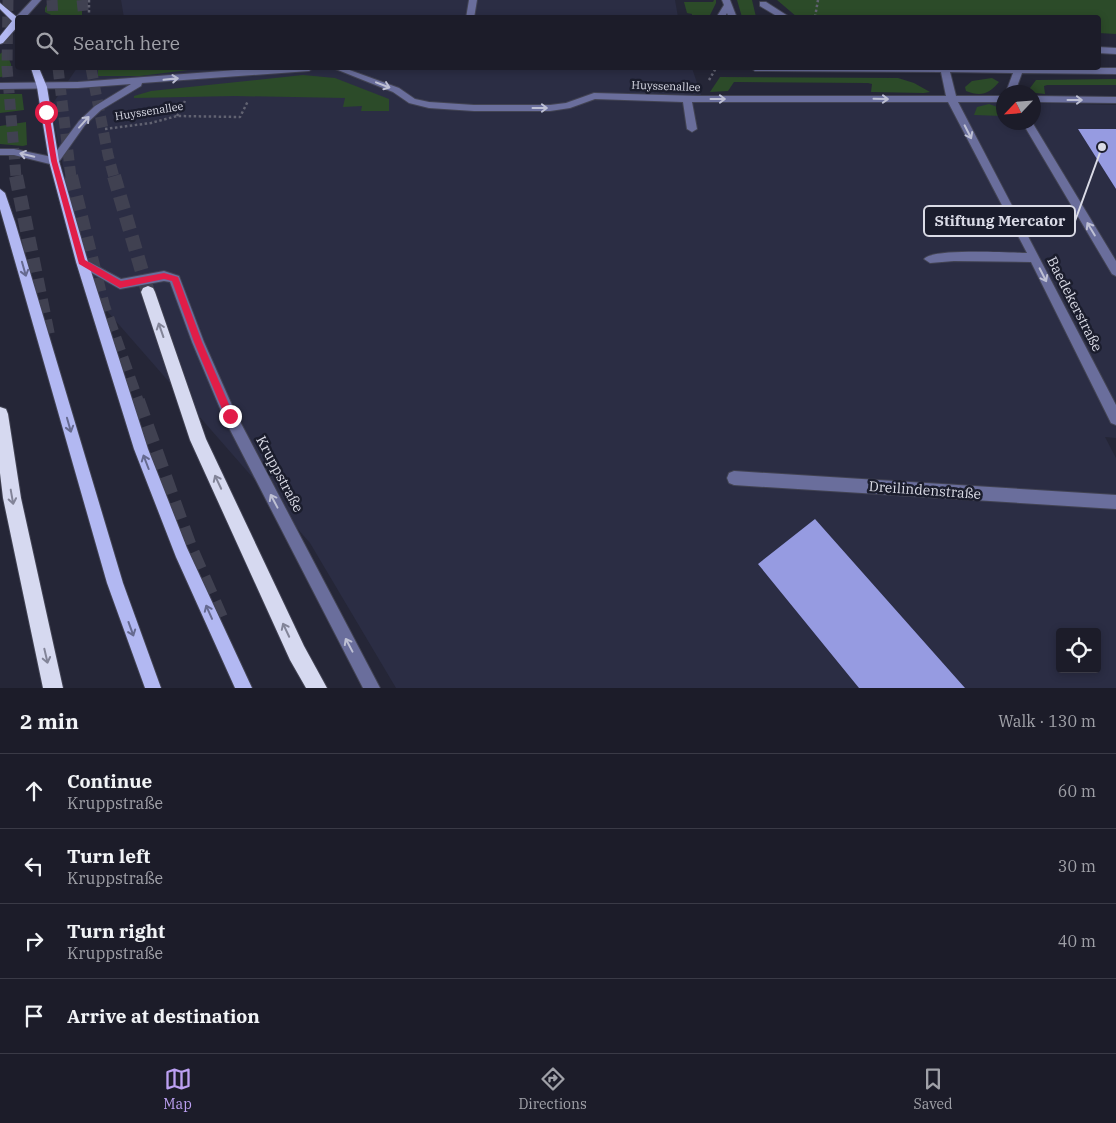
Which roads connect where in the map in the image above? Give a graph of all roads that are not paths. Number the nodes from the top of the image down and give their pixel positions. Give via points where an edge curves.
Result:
1 (37, 0) edge
2 (473, 0) edge
3 (763, 2) edge
4 (0, 5) edge
5 (22, 15) edge
6 (470, 15) edge
7 (766, 15) edge
8 (782, 15) edge
9 (15, 19) edge
10 (15, 23) edge
11 (0, 41) edge
12 (1101, 50) edge
13 (1116, 51) edge
14 (36, 70) edge
15 (258, 70) edge
16 (342, 70) edge
17 (946, 70) edge
18 (1018, 70) joint
19 (1116, 71) edge
20 (143, 82) junction
21 (1013, 85) edge
22 (0, 86) edge
23 (42, 87) junction
24 (687, 98) junction
25 (996, 99) edge
26 (1041, 99) edge
27 (952, 100) junction
28 (1116, 100) edge
29 (692, 129) dead end
30 (1032, 130) edge
31 (0, 152) edge
32 (54, 161) junction
33 (0, 193) edge
34 (5, 223) edge
35 (1035, 258) junction
36 (930, 259) dead end
37 (82, 262) junction
38 (1116, 271) edge
39 (148, 292) tunnel mouth
40 (0, 414) edge
41 (1116, 419) edge
42 (734, 478) dead end
43 (1116, 502) edge
44 (53, 688) edge
45 (152, 688) edge
46 (244, 688) edge
47 (317, 688) edge
48 (372, 688) edge

1 - 5 street
2 - 6 street
3 - 7 street
3 - 8 street
4 - 9 main road
10 - 11 main road
12 - 13 street
14 - 23 main road
20 -> 15 street
16 -> 24 street, Huyssenallee via 396,90 412,101 448,108 550,108 567,106 594,96
17 - 27 street, Baedekerstraße
18 - 19 street
18 - 21 street
20 - 23 street
32 -> 20 street via 82,122 98,108
22 - 23 street
23 - 32 main road
24 -> 27 street, Huyssenallee
24 - 29 street
25 - 27 street, Huyssenallee
26 -> 28 street
27 -> 35 street, Baedekerstraße
38 -> 30 street
32 -> 31 street
32 - 37 main road
33 - 34 main road
34 -> 45 main road via 115,583
35 - 36 street
35 -> 41 street, Baedekerstraße
46 -> 37 main road via 181,552 141,449
48 -> 37 street, Kruppstraße via 230,416 175,279 164,276 120,284
47 -> 39 highway via 297,653 198,440
40 -> 44 highway via 12,498
42 - 43 street, Dreilindenstraße

